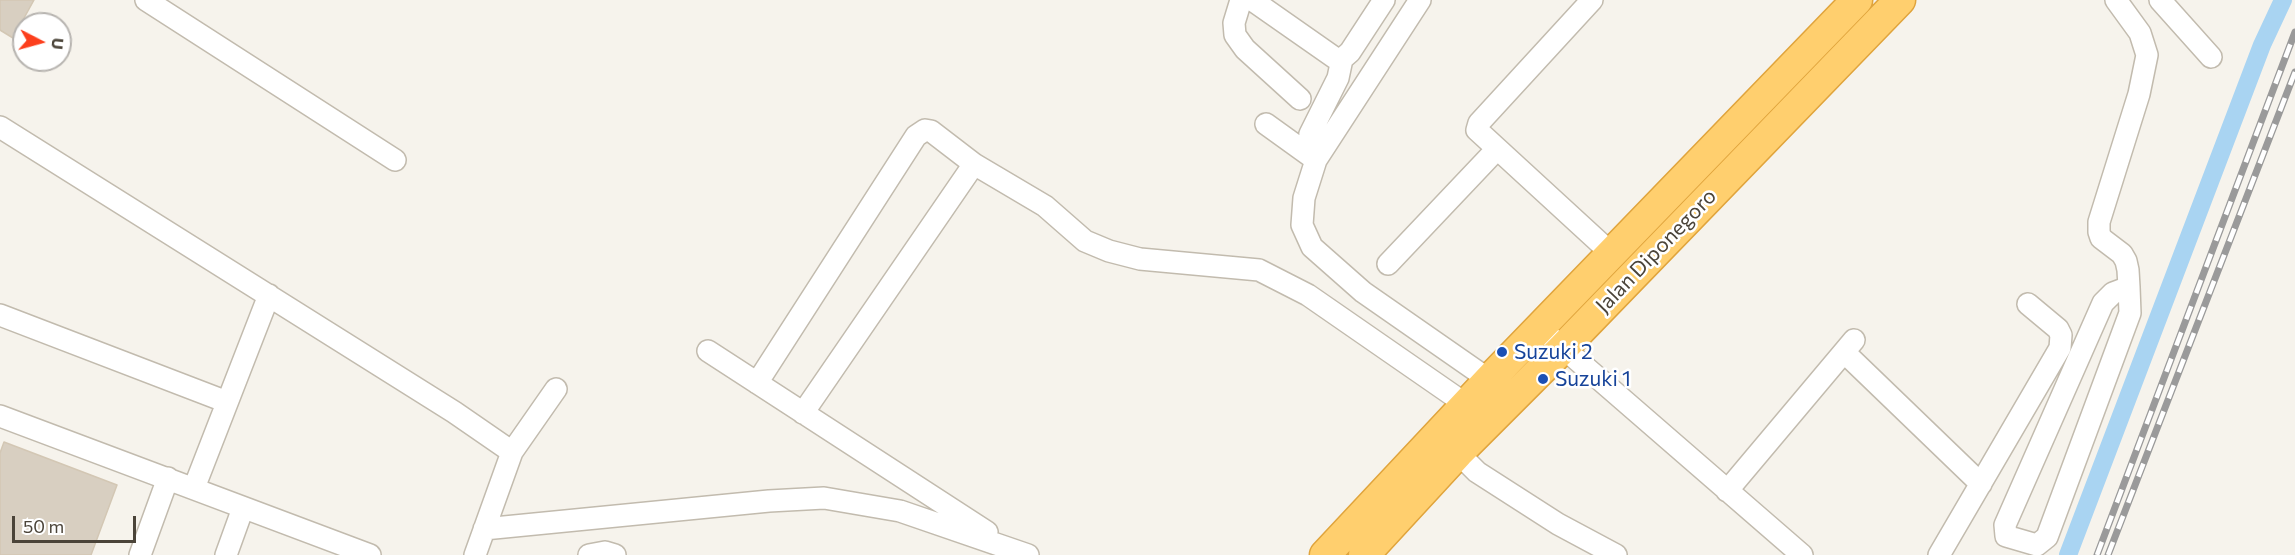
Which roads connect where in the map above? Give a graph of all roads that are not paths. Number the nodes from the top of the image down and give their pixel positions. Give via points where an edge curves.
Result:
1 (146, 0) edge
2 (1240, 0) edge
3 (1252, 0) edge
4 (1384, 0) edge
5 (1420, 0) edge
6 (1592, 0) edge
7 (1857, 0) edge
8 (1899, 0) edge
9 (2116, 0) edge
10 (2160, 0) edge
11 (2211, 57) dead end
12 (1342, 59) junction
13 (1300, 99) dead end
14 (1266, 124) dead end
15 (0, 126) edge
16 (1497, 148) junction
17 (1320, 154) junction
18 (395, 160) dead end
19 (974, 164) junction
20 (1612, 254) junction
21 (1388, 264) dead end
22 (2129, 287) junction
23 (269, 295) junction
24 (2028, 304) dead end
25 (0, 315) edge
26 (1541, 327) junction
27 (1563, 348) junction
28 (2084, 350) junction
29 (708, 351) dead end
30 (2112, 362) junction
31 (1490, 379) junction
32 (756, 383) junction
33 (556, 389) dead end
34 (1513, 398) junction
35 (227, 402) junction
36 (803, 413) junction
37 (1478, 413) junction
38 (0, 416) edge
39 (512, 452) junction
40 (1458, 453) junction
41 (168, 478) junction
42 (1981, 484) junction
43 (194, 488) junction
44 (1727, 491) junction
45 (243, 508) junction
46 (484, 529) junction
47 (357, 553) edge
48 (1021, 553) edge
49 (140, 555) edge
50 (226, 555) edge
51 (475, 555) edge
52 (589, 555) edge
53 (615, 555) edge
54 (1324, 555) edge
55 (1364, 555) edge
56 (1616, 555) edge
57 (1802, 555) edge
58 (1939, 555) edge

1 - 18 lane
2 - 13 lane via 1235,35 1245,50
3 - 12 lane via 1335,58
4 - 12 lane
5 - 17 lane
6 - 16 lane via 1478,125 1479,132
7 - 20 highway, Jalan Diponegoro
8 - 27 highway, Jalan Diponegoro
9 - 22 lane via 2140,33 2147,55 2098,232 2122,254
10 - 11 lane
12 - 17 lane via 1338,78 1310,134
14 - 17 lane
15 - 23 lane
16 - 20 lane
16 - 21 lane
17 - 31 lane via 1309,177 1301,214 1312,247 1363,292
19 - 32 lane via 931,131 916,136
19 - 36 lane
19 - 37 lane via 1045,206 1085,241 1109,251 1140,259 1259,270 1308,295
20 - 26 highway, Jalan Diponegoro
22 - 28 lane via 2113,293 2103,303
22 - 30 lane via 2130,313
23 - 35 lane
23 - 39 lane
24 - 42 lane via 2058,329 2060,348
25 - 35 lane
26 - 27 lane
26 - 31 highway, Jalan Diponegoro
27 - 34 highway, Jalan Diponegoro
27 - 44 lane
28 - 30 lane
28 - 30 lane via 2005,525 2006,536 2037,545 2046,537
29 - 32 lane
31 - 34 lane
31 - 37 highway, Jalan Diponegoro
32 - 36 lane
33 - 39 lane
34 - 37 highway, Jalan Diponegoro
35 - 43 lane
36 - 48 lane
37 - 40 highway, Jalan Diponegoro
37 - 54 highway, Jalan Diponegoro
38 - 41 lane
39 - 46 lane
40 - 55 highway, Jalan Diponegoro
40 - 56 lane via 1477,472 1558,524
41 - 43 lane
41 - 49 lane
42 - 44 lane via 1849,346
42 - 58 lane
43 - 45 lane
44 - 57 lane
45 - 47 lane
45 - 50 lane
46 - 48 lane via 824,498 900,511
46 - 51 lane
52 - 53 lane

